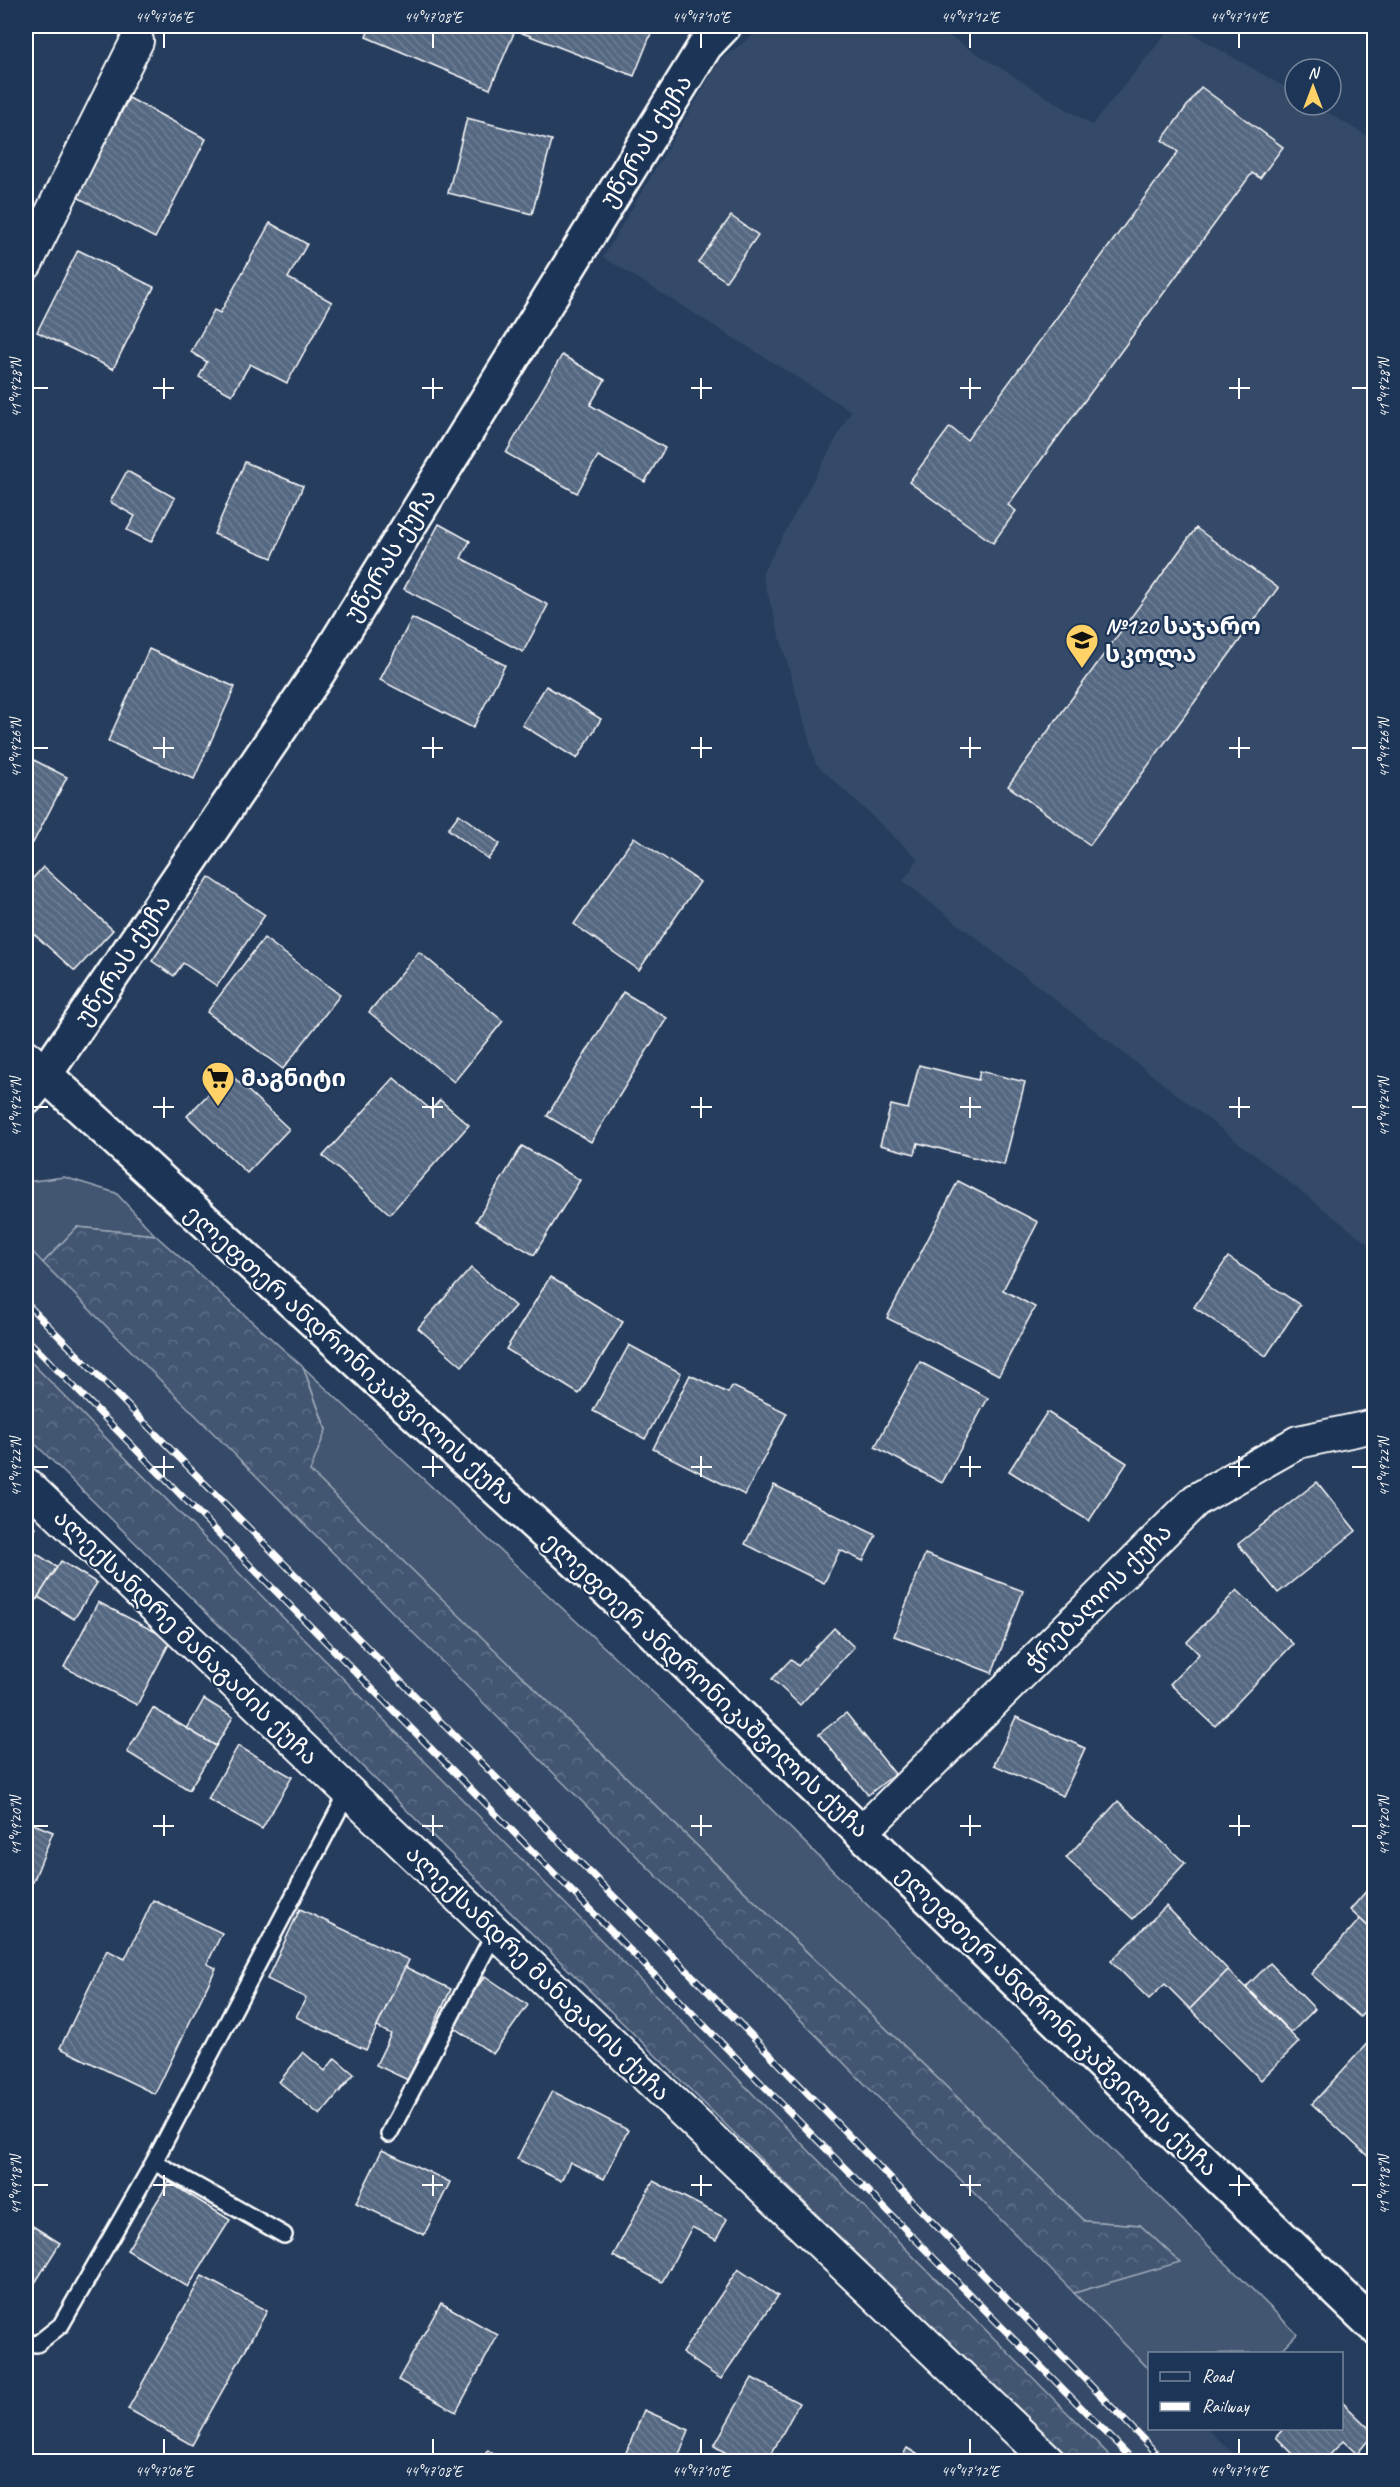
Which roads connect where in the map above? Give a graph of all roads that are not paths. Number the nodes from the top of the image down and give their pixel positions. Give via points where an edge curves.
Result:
1 (724, 26) edge
2 (137, 40) dead end
3 (26, 264) edge
4 (32, 1077) edge
5 (1374, 1426) edge
6 (26, 1484) edge
7 (348, 1792) junction
8 (862, 1832) junction
9 (495, 1932) junction
10 (389, 2134) dead end
11 (154, 2162) junction
12 (284, 2235) dead end
13 (1374, 2326) edge
14 (26, 2343) edge
15 (1050, 2462) edge

1 - 4 main road, უწერას ქუჩა via 705,46 318,673
2 - 3 street
4 - 8 main road, ელეფთერ ანდრონიკაშვილის ქუჩა via 653,1632
5 - 8 street, ჭრებალოს ქუჩა via 1298,1442 1196,1500
6 - 7 street, ალექსანდრე მანაგაძის ქუჩა
7 - 9 street, ალექსანდრე მანაგაძის ქუჩა
7 - 11 lane
8 - 13 main road, ელეფთერ ანდრონიკაშვილის ქუჩა
9 - 10 lane
9 - 15 street, ალექსანდრე მანაგაძის ქუჩა
11 - 12 lane
11 - 14 lane via 61,2325 36,2344

